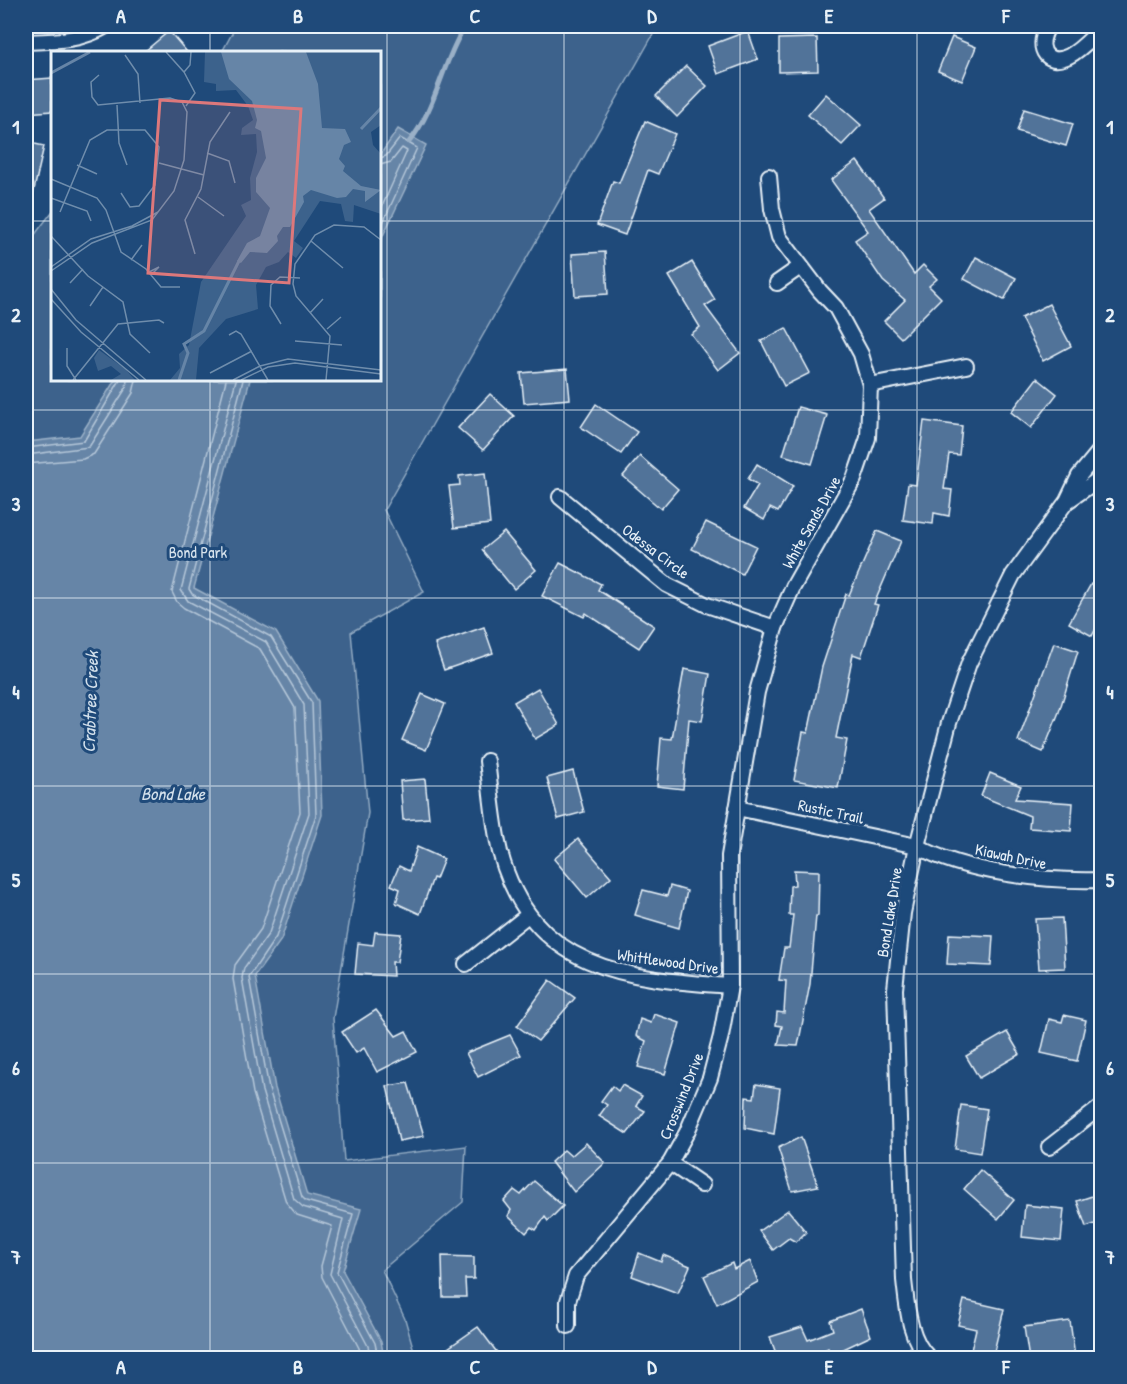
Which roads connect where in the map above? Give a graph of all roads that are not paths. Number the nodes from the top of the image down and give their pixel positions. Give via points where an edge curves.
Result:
1 (105, 26) edge
2 (1049, 26) edge
3 (1101, 28) edge
4 (26, 42) edge
5 (769, 176) dead end
6 (800, 267) junction
7 (777, 283) dead end
8 (966, 366) dead end
9 (870, 385) junction
10 (1101, 448) edge
11 (1101, 477) edge
12 (560, 497) dead end
13 (1067, 501) junction
14 (775, 628) junction
15 (487, 761) dead end
16 (737, 808) junction
17 (917, 846) junction
18 (1101, 880) edge
19 (528, 915) junction
20 (466, 964) dead end
21 (730, 986) junction
22 (1101, 1106) edge
23 (1049, 1148) dead end
24 (670, 1163) junction
25 (702, 1185) dead end
26 (568, 1326) dead end
27 (925, 1355) edge
28 (908, 1359) edge

1 - 4 street via 71,39
2 - 3 street via 1041,40 1042,49 1054,59 1070,55
5 - 6 street, White Sands Drive via 779,237
6 - 7 street
6 - 9 street, White Sands Drive via 847,326
8 - 9 street
9 - 14 street, White Sands Drive via 871,413 864,454
10 - 13 street, Bond Lake Drive via 1079,476
11 - 13 street, Bond Lake Drive
12 - 14 street, Odessa Circle via 667,585
13 - 17 street, Bond Lake Drive via 1013,575 969,663
14 - 16 street, White Sands Drive via 757,692
15 - 19 street, Whittlewood Drive via 501,854
16 - 17 street, Rustic Trail
16 - 21 street, Crosswind Drive via 729,856
17 - 18 street, Kiawah Drive via 931,854 1023,877
17 - 27 street, Bond Lake Drive via 902,923 895,1007 905,1291 910,1322
19 - 20 street
19 - 21 street, Whittlewood Drive via 567,949 610,971 671,982
21 - 24 street, Crosswind Drive via 710,1078
22 - 23 street
24 - 25 street
24 - 26 street, Crosswind Drive via 576,1276 568,1301
27 - 28 street

